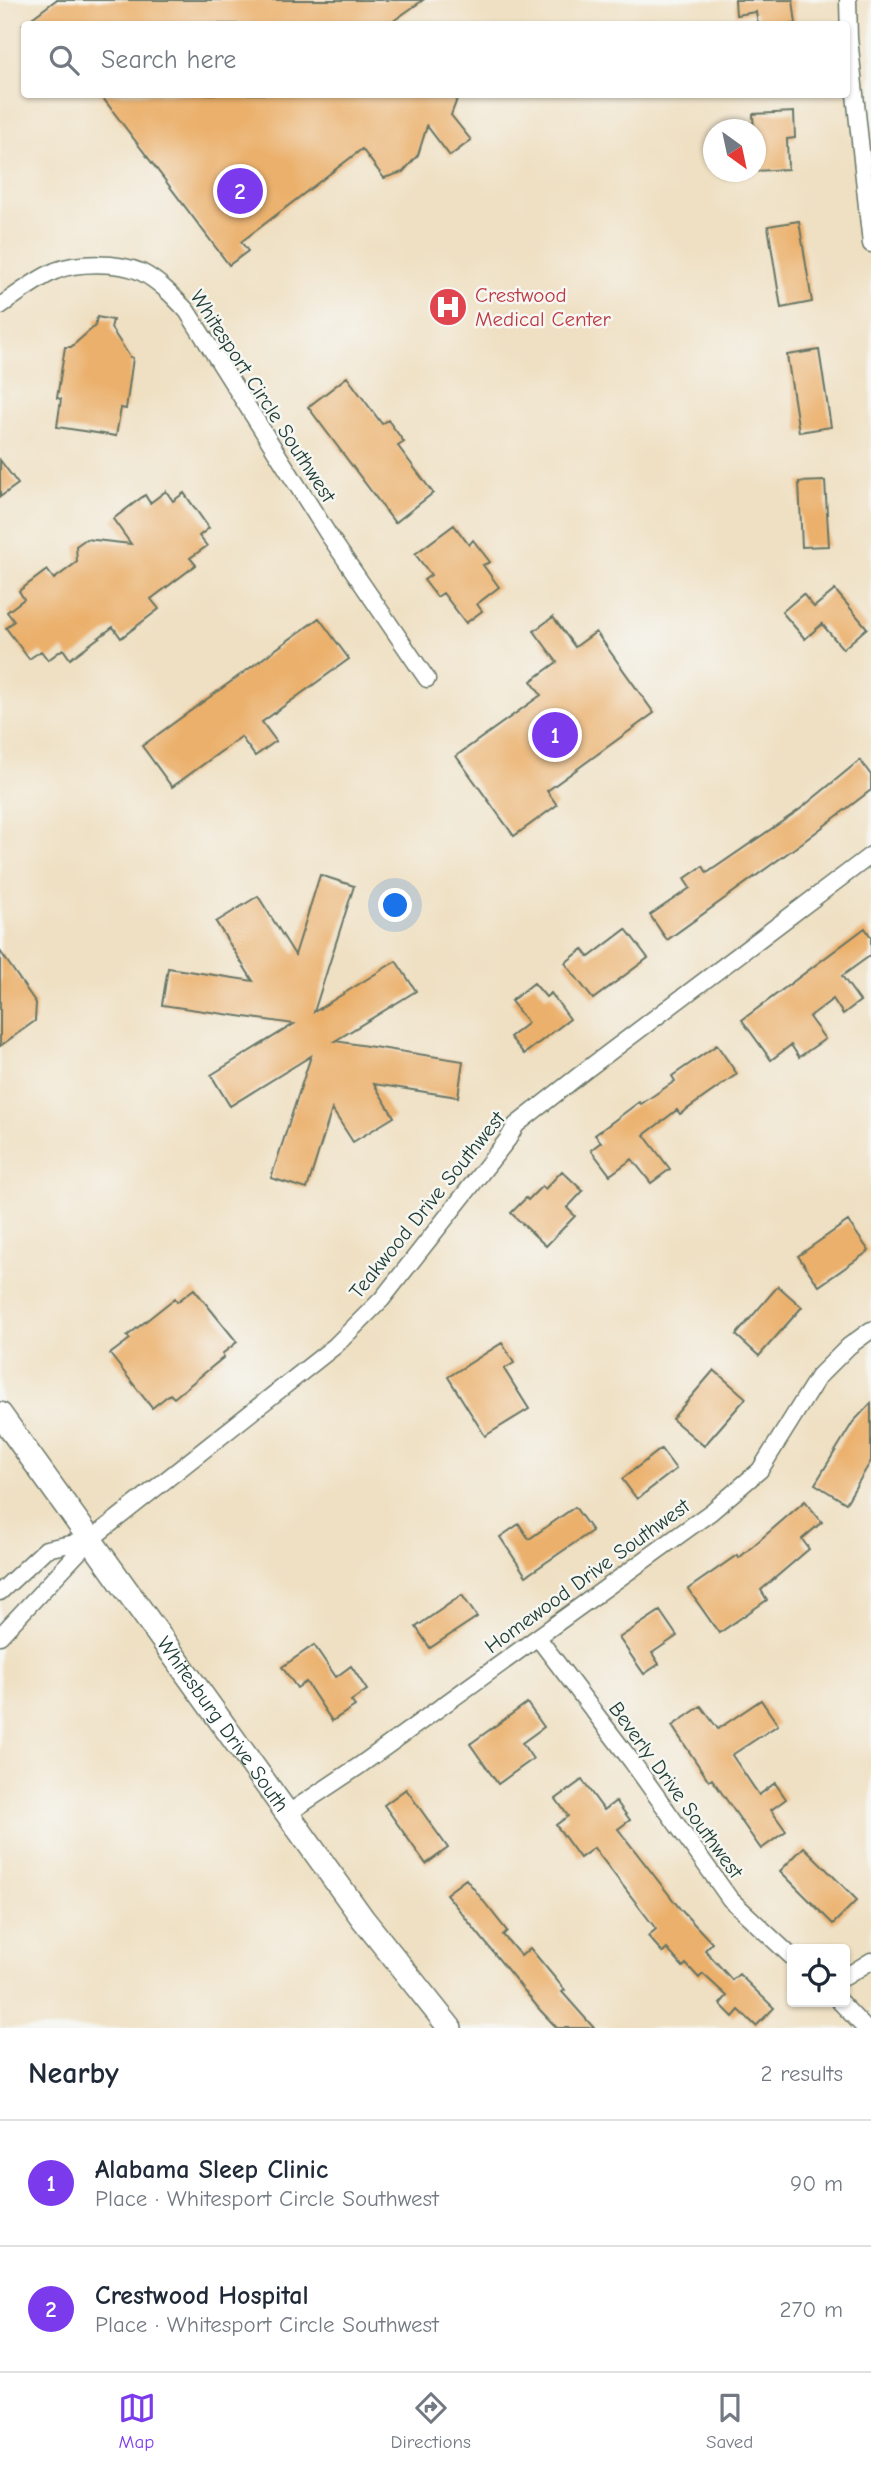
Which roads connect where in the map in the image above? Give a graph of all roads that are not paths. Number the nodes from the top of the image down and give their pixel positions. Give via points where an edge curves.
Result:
1 (848, 0) edge
2 (849, 21) edge
3 (850, 47) edge
4 (871, 244) edge
5 (0, 306) edge
6 (427, 680) dead end
7 (871, 855) edge
8 (871, 1330) edge
9 (0, 1414) edge
10 (90, 1540) junction
11 (0, 1592) edge
12 (0, 1636) edge
13 (538, 1637) junction
14 (287, 1814) junction
15 (787, 1951) edge
16 (871, 1961) edge
17 (850, 1974) edge
18 (845, 2007) edge
19 (450, 2028) edge
20 (865, 2028) edge

1 - 2 street
3 - 4 street
5 - 6 street, Whitesport Circle Southwest via 41,278 70,266 104,264 141,272 169,292 187,311
7 - 10 street, Teakwood Drive Southwest via 516,1125 382,1299 335,1346
8 - 13 street, Homewood Drive Southwest via 818,1377 760,1470 711,1512
9 - 10 main road, Whitesburg Drive South
10 - 11 street via 46,1549
10 - 12 street, Teakwood Drive Southwest
10 - 14 main road, Whitesburg Drive South
13 - 14 street, Homewood Drive Southwest
13 - 15 street, Beverly Drive Southwest via 730,1899
14 - 19 main road, Whitesburg Drive South
16 - 17 street
18 - 20 street

